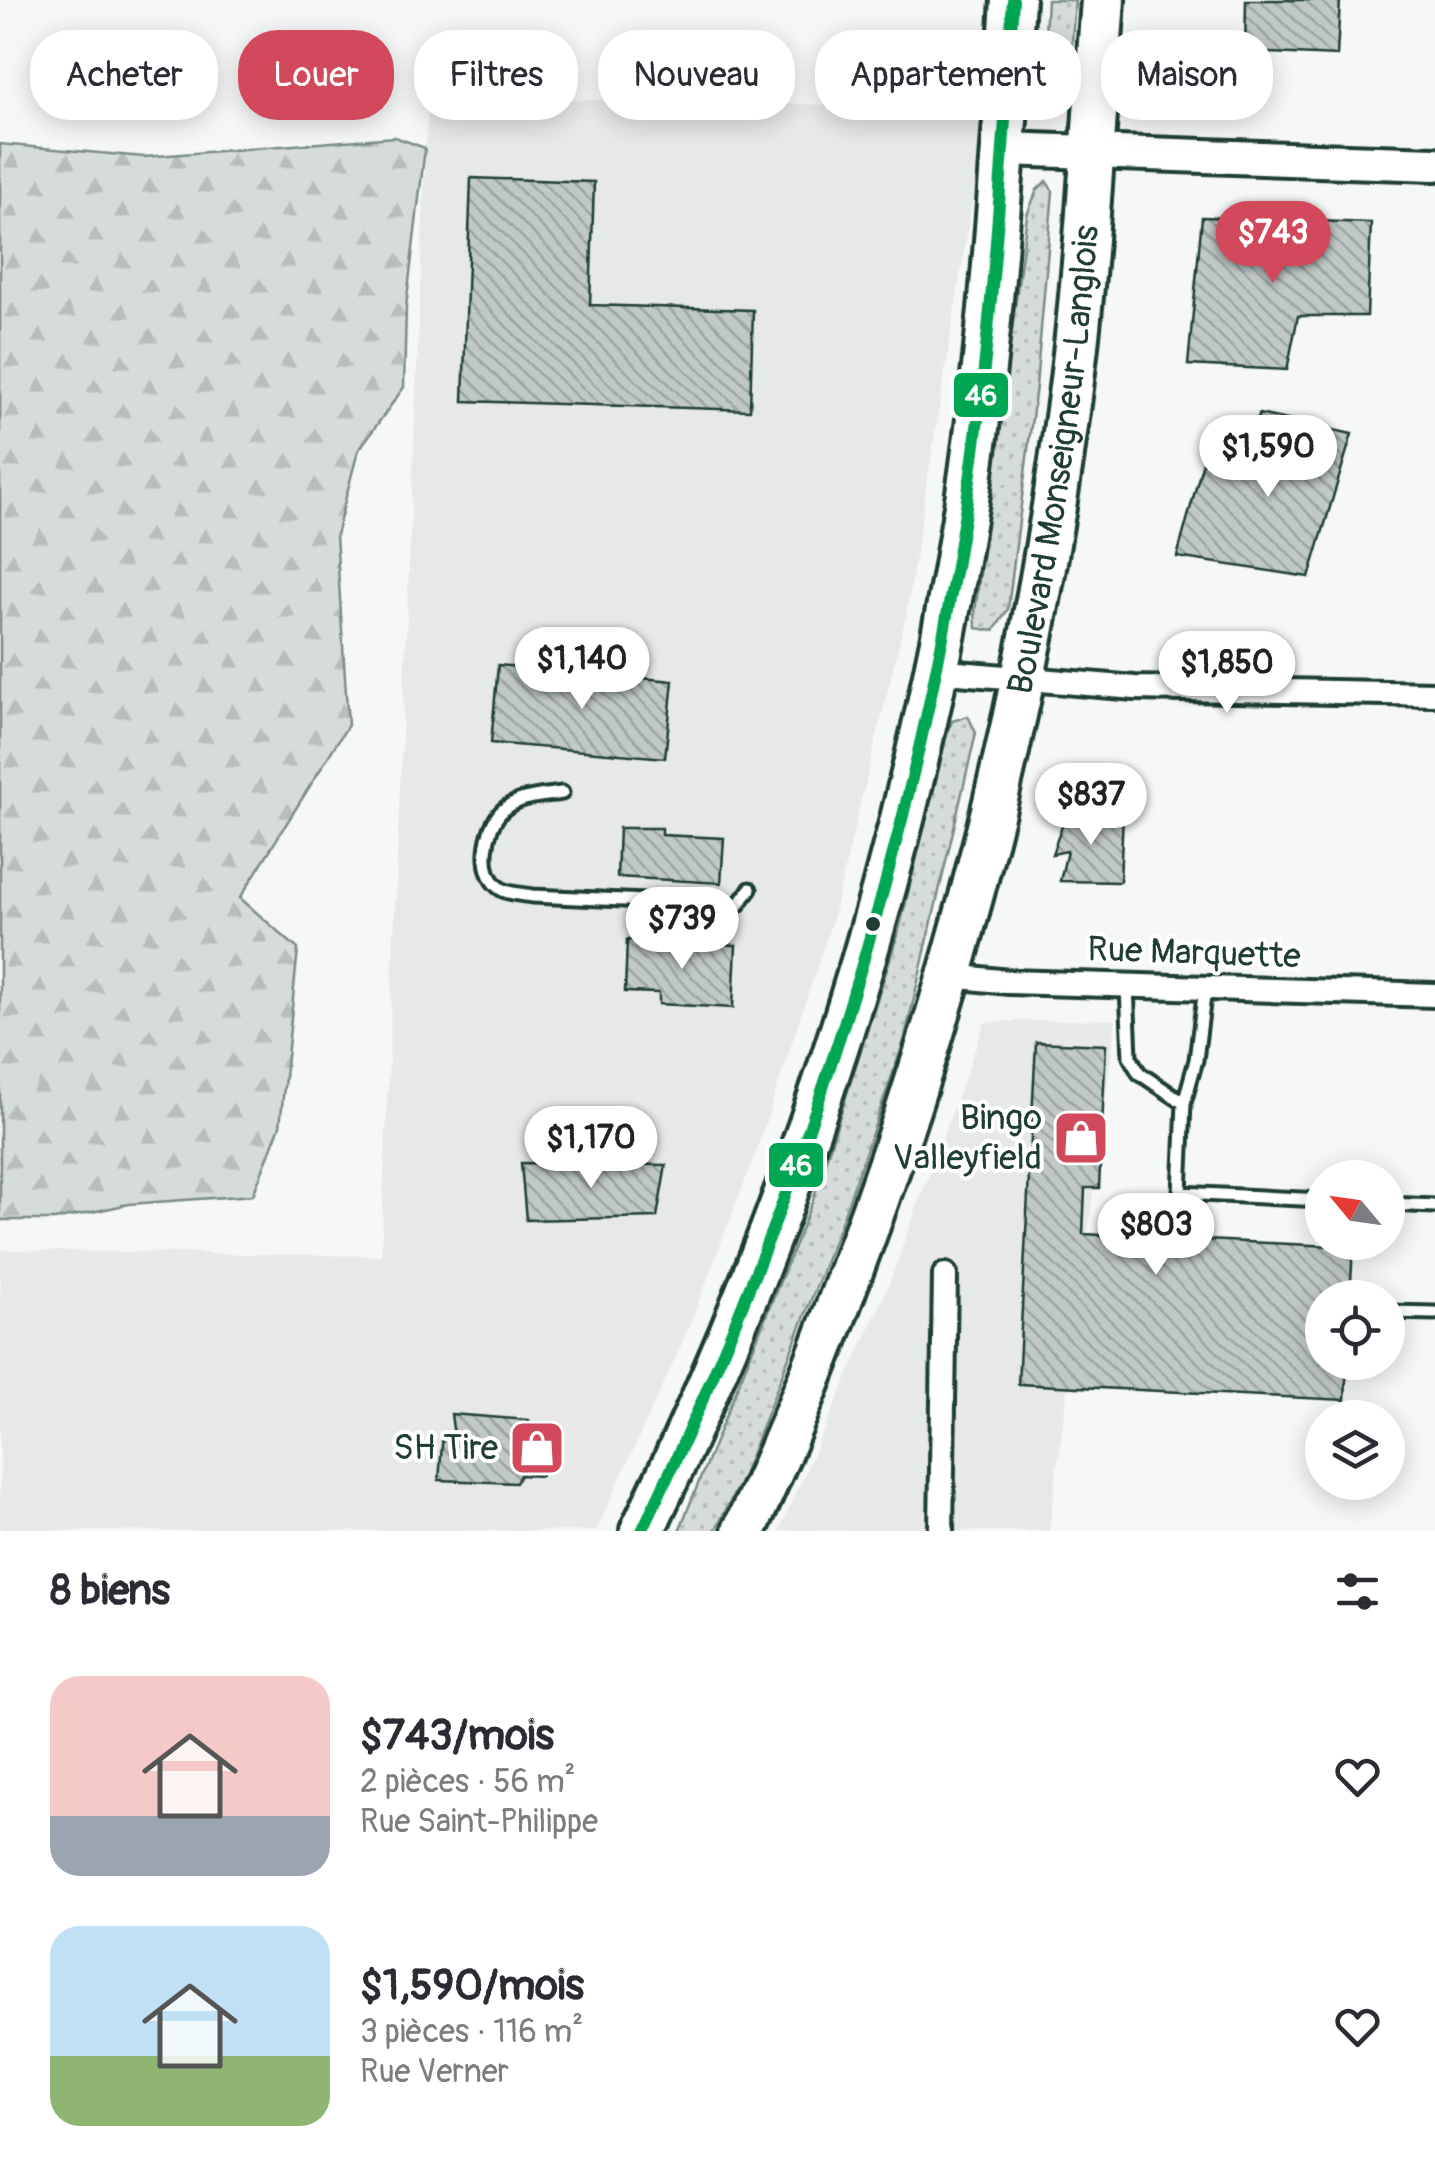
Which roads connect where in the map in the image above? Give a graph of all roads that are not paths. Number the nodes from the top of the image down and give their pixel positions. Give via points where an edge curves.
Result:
1 (1013, 0) edge
2 (1102, 0) edge
3 (1003, 149) junction
4 (1092, 154) junction
5 (1435, 164) edge
6 (935, 671) junction
7 (1022, 680) junction
8 (1435, 694) edge
9 (562, 793) dead end
10 (750, 889) dead end
11 (952, 976) junction
12 (1127, 986) junction
13 (1205, 988) junction
14 (1435, 995) edge
15 (1184, 1103) junction
16 (1305, 1199) edge
17 (1405, 1205) edge
18 (1435, 1206) edge
19 (945, 1275) dead end
20 (1405, 1312) edge
21 (1435, 1313) edge
22 (642, 1531) edge
23 (744, 1531) edge
24 (941, 1531) edge

1 - 3 highway
2 - 4 highway, Boulevard Monseigneur-Langlois
3 - 4 street
3 - 6 highway via 971,466
4 - 5 street
4 - 7 highway, Boulevard Monseigneur-Langlois via 1070,400
6 - 7 street
6 - 22 highway via 861,962 799,1154 746,1295
7 - 8 street
7 - 11 highway, Boulevard Monseigneur-Langlois
9 - 10 lane via 522,799 491,828 488,874 502,890 738,905
11 - 12 street, Rue Marquette
11 - 23 highway, Boulevard Monseigneur-Langlois via 840,1302
12 - 13 street, Rue Marquette
12 - 15 lane via 1130,1057 1139,1073
13 - 14 street, Rue Marquette
13 - 15 lane
15 - 16 lane via 1180,1193
17 - 18 lane
19 - 24 street
20 - 21 lane

